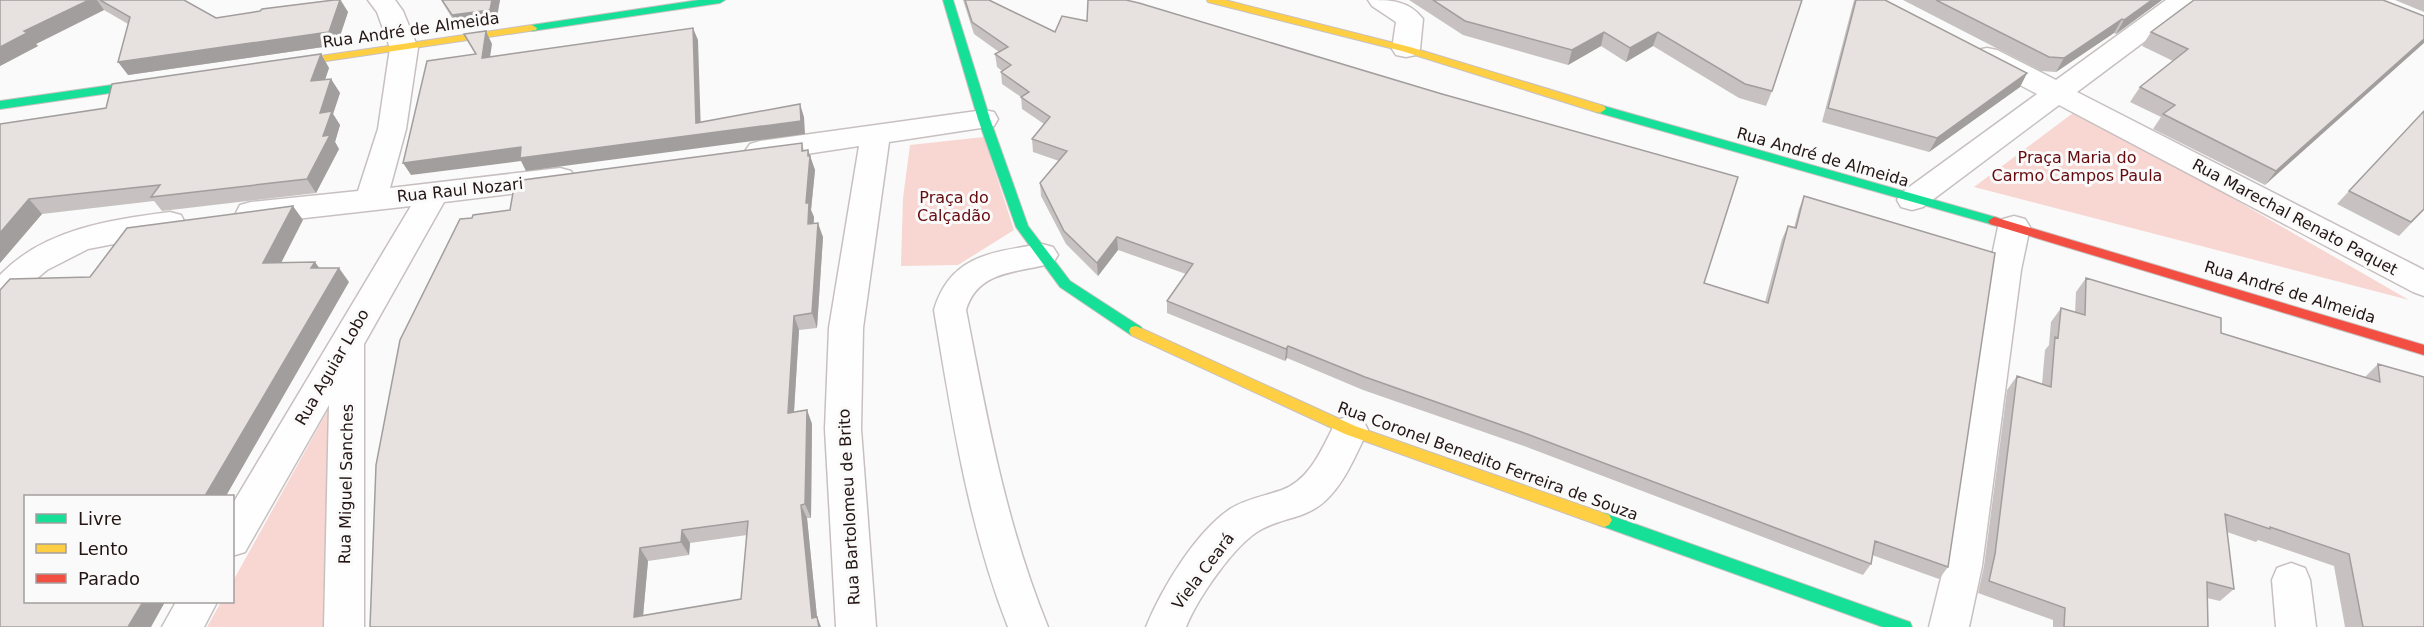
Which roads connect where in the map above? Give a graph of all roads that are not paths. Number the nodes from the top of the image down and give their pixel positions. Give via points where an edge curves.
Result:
1 (381, 0) edge
2 (720, 0) edge
3 (948, 0) edge
4 (1212, 0) edge
5 (1381, 0) edge
6 (2183, 0) edge
7 (1963, 44) edge
8 (404, 48) junction
9 (1406, 49) junction
10 (268, 67) edge
11 (163, 82) edge
12 (2058, 93) junction
13 (0, 105) edge
14 (984, 119) junction
15 (875, 136) junction
16 (735, 155) edge
17 (584, 175) edge
18 (433, 195) junction
19 (371, 199) junction
20 (1912, 200) junction
21 (2014, 227) junction
22 (1042, 255) junction
23 (2424, 284) edge
24 (8, 285) edge
25 (347, 342) junction
26 (2424, 350) edge
27 (1350, 430) junction
28 (234, 537) edge
29 (2291, 580) dead end
30 (196, 603) edge
31 (182, 627) edge
32 (344, 627) edge
33 (856, 627) edge
34 (1028, 627) edge
35 (1166, 627) edge
36 (1904, 627) edge
37 (1949, 627) edge
38 (2296, 627) edge

1 - 8 street via 390,11
2 - 8 main road, Rua André de Almeida
3 - 14 main road, Rua Coronel Benedito Ferreira de Souza
4 - 9 main road, Rua André de Almeida
5 - 9 street via 1410,19
6 - 12 street
7 - 12 street, Rua Marechal Renato Paquet
8 - 10 main road, Rua André de Almeida
8 - 19 street via 392,129
9 - 20 main road, Rua André de Almeida
11 - 13 main road
12 - 20 street
12 - 23 street, Rua Marechal Renato Paquet
14 - 15 street
14 - 22 main road, Rua Coronel Benedito Ferreira de Souza via 1022,227
15 - 16 street
15 - 33 street, Rua Bartolomeu de Brito via 846,339 843,429
17 - 18 street, Rua Raul Nozari
18 - 19 street, Rua Raul Nozari
18 - 25 street, Rua Aguiar Lobo
19 - 24 street, Rua Raul Nozari via 133,228 89,237 46,254
20 - 21 main road, Rua André de Almeida
21 - 26 main road, Rua André de Almeida
21 - 37 street via 1963,566
22 - 27 main road, Rua Coronel Benedito Ferreira de Souza via 1065,284 1140,333
22 - 34 street via 998,264 963,280 952,294 950,310 996,537
25 - 28 street, Rua Aguiar Lobo
25 - 32 street, Rua Miguel Sanches
27 - 35 street, Viela Ceará via 1314,489 1299,500 1244,519 1229,534 1182,595
27 - 36 main road, Rua Coronel Benedito Ferreira de Souza
29 - 38 street
30 - 31 street

